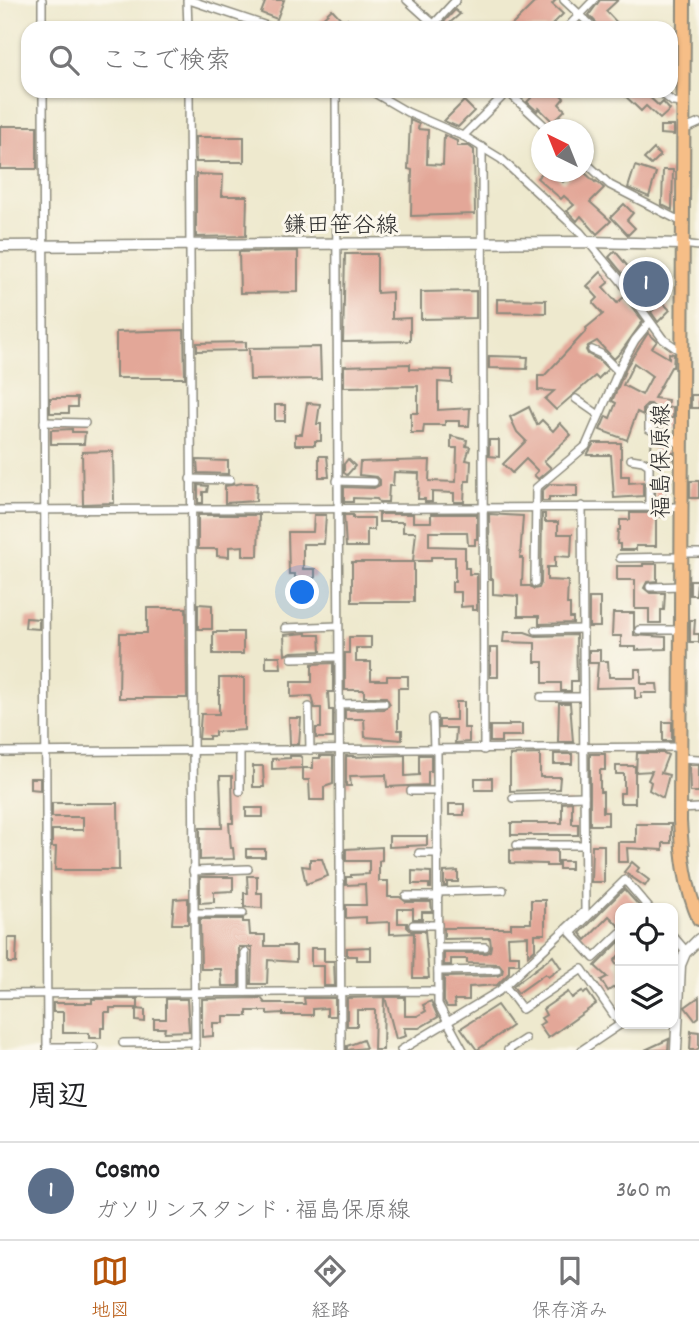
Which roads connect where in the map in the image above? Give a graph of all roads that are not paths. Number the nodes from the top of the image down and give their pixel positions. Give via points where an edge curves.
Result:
1 (42, 0) edge
2 (188, 0) edge
3 (407, 0) edge
4 (456, 0) edge
5 (565, 0) edge
6 (594, 0) edge
7 (684, 0) edge
8 (580, 15) junction
9 (42, 21) edge
10 (188, 21) edge
11 (252, 21) edge
12 (430, 21) edge
13 (440, 21) edge
14 (574, 21) edge
15 (586, 21) edge
16 (43, 98) edge
17 (188, 98) edge
18 (336, 98) edge
19 (383, 98) edge
20 (500, 98) edge
21 (515, 98) edge
22 (668, 98) edge
23 (684, 103) junction
24 (537, 119) edge
25 (699, 123) edge
26 (683, 131) junction
27 (463, 136) junction
28 (482, 147) junction
29 (594, 171) edge
30 (682, 222) junction
31 (482, 242) junction
32 (588, 242) junction
33 (337, 243) junction
34 (682, 244) junction
35 (43, 245) junction
36 (190, 245) junction
37 (0, 246) edge
38 (699, 246) edge
39 (650, 322) junction
40 (682, 349) junction
41 (592, 350) dead end
42 (618, 371) junction
43 (576, 399) dead end
44 (649, 410) dead end
45 (599, 415) junction
46 (44, 422) junction
47 (85, 423) dead end
48 (681, 444) junction
49 (631, 459) dead end
50 (190, 479) junction
51 (230, 480) dead end
52 (337, 481) junction
53 (374, 482) dead end
54 (582, 506) junction
55 (483, 507) junction
56 (534, 507) junction
57 (649, 507) junction
58 (681, 507) junction
59 (337, 509) junction
60 (0, 510) edge
61 (45, 510) junction
62 (190, 510) junction
63 (699, 553) edge
64 (682, 555) junction
65 (620, 558) dead end
66 (535, 583) dead end
67 (681, 586) junction
68 (650, 587) dead end
69 (338, 626) junction
70 (285, 628) dead end
71 (536, 629) dead end
72 (582, 629) junction
73 (639, 630) dead end
74 (680, 630) junction
75 (338, 656) junction
76 (292, 658) dead end
77 (541, 697) dead end
78 (583, 697) junction
79 (384, 703) dead end
80 (339, 704) junction
81 (309, 707) dead end
82 (433, 718) dead end
83 (583, 748) junction
84 (339, 749) junction
85 (240, 750) junction
86 (310, 750) junction
87 (435, 750) junction
88 (484, 750) junction
89 (46, 751) junction
90 (194, 751) junction
91 (0, 752) edge
92 (679, 753) junction
93 (699, 759) edge
94 (240, 791) dead end
95 (411, 791) dead end
96 (437, 791) junction
97 (584, 796) junction
98 (513, 798) dead end
99 (699, 808) edge
100 (680, 809) junction
101 (517, 845) dead end
102 (584, 845) junction
103 (419, 853) dead end
104 (438, 853) junction
105 (248, 869) dead end
106 (193, 871) junction
107 (503, 890) dead end
108 (438, 894) junction
109 (406, 896) dead end
110 (644, 903) edge
111 (243, 913) dead end
112 (193, 914) junction
113 (699, 919) edge
114 (413, 925) dead end
115 (438, 925) junction
116 (615, 938) edge
117 (699, 940) edge
118 (438, 947) junction
119 (485, 947) dead end
120 (245, 952) dead end
121 (681, 955) edge
122 (497, 970) dead end
123 (438, 971) junction
124 (678, 976) edge
125 (505, 986) junction
126 (340, 991) junction
127 (245, 992) junction
128 (195, 993) junction
129 (438, 993) junction
130 (0, 994) edge
131 (47, 994) junction
132 (615, 1016) edge
133 (448, 1021) junction
134 (615, 1028) edge
135 (676, 1029) edge
136 (525, 1038) dead end
137 (123, 1043) dead end
138 (195, 1046) edge
139 (94, 1047) dead end
140 (47, 1049) edge
141 (341, 1050) edge
142 (401, 1050) edge
143 (463, 1050) edge
144 (508, 1050) edge
145 (582, 1050) edge
146 (676, 1050) edge

1 - 9 street
2 - 10 street
2 - 11 street
3 - 12 street
4 - 13 street
5 - 8 street
6 - 8 street
7 - 23 main road, 福島保原線
8 - 14 street
8 - 15 street
16 - 35 street
17 - 36 street
18 - 33 street
19 - 27 street
20 - 27 street
21 - 24 street
22 - 23 street
23 - 26 main road, 福島保原線
25 - 26 street
26 - 30 main road, 福島保原線
27 - 28 street
28 - 31 street
28 - 32 street
29 - 30 street via 610,185
30 - 34 main road, 福島保原線
31 - 32 street, 鎌田笹谷線
31 - 33 street, 鎌田笹谷線
31 - 55 street
32 - 34 street, 鎌田笹谷線
32 - 39 street
33 - 36 street, 鎌田笹谷線
33 - 52 street
34 - 38 street
34 - 40 main road, 福島保原線
35 - 36 street, 鎌田笹谷線
35 - 37 street, 鎌田笹谷線
35 - 46 street
36 - 50 street
39 - 40 street via 663,339
39 - 42 street
40 - 48 main road, 福島保原線
41 - 42 street
42 - 45 street
43 - 45 street
44 - 48 street via 649,429
45 - 56 street via 582,450 537,486
46 - 47 street
46 - 61 street
48 - 58 main road, 福島保原線
49 - 57 street via 649,466
50 - 51 street
50 - 62 street
52 - 53 street
52 - 59 street
54 - 56 street
54 - 57 street
54 - 72 street
55 - 56 street
55 - 59 street
55 - 88 street
56 - 66 street
57 - 58 street
58 - 64 main road, 福島保原線
59 - 62 street
59 - 69 street
60 - 61 street
61 - 62 street
61 - 89 street
62 - 90 street
63 - 64 street
64 - 65 street
64 - 67 main road, 福島保原線
67 - 68 street
67 - 74 main road, 福島保原線
69 - 70 street
69 - 75 street
71 - 72 street
72 - 78 street
73 - 74 street
74 - 92 main road, 福島保原線
75 - 76 street
75 - 80 street
77 - 78 street
78 - 83 street
79 - 80 street
80 - 84 street
81 - 86 street
82 - 87 street
83 - 88 street
83 - 92 street
83 - 97 street
84 - 86 street
84 - 87 street
84 - 126 street
85 - 86 street
85 - 90 street
85 - 94 street
87 - 88 street
87 - 96 street
89 - 90 street
89 - 91 street
89 - 131 street
90 - 106 street
92 - 93 street
92 - 100 main road, 福島保原線
95 - 96 street
96 - 104 street
97 - 98 street
97 - 102 street
99 - 100 street
100 - 113 main road, 福島保原線 via 682,866
101 - 102 street
102 - 125 street via 585,911
103 - 104 street
104 - 108 street
105 - 106 street
106 - 112 street
107 - 108 street
108 - 109 street
108 - 115 street
110 - 116 street via 625,880 571,933 594,958
111 - 112 street
112 - 128 street
114 - 115 street
115 - 118 street
117 - 121 street
118 - 119 street
118 - 123 street
120 - 127 street
121 - 124 street
122 - 123 street
123 - 129 street
125 - 132 street via 522,1009 582,969
125 - 133 street
126 - 127 street
126 - 129 street
126 - 141 street
127 - 128 street
128 - 131 street
128 - 138 street
129 - 133 street via 438,1004
130 - 131 street
131 - 140 street
133 - 142 street
133 - 143 street
134 - 145 street
135 - 146 street
136 - 144 street
137 - 138 street
139 - 140 street

